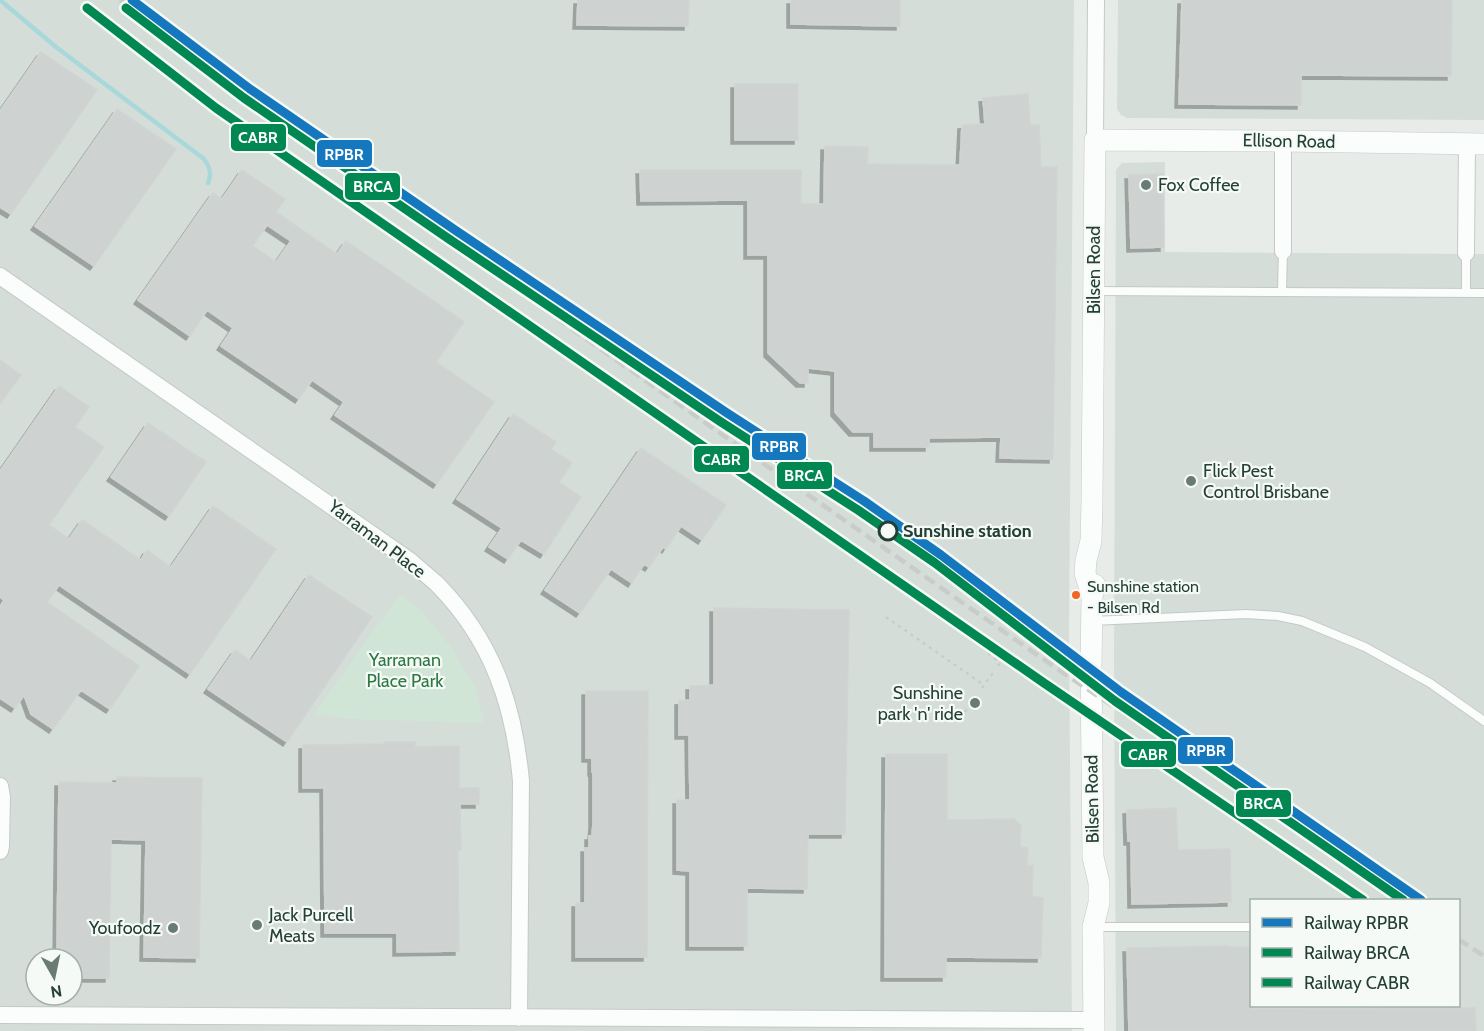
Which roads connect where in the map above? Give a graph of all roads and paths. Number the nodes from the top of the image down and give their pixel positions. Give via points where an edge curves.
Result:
1 (1096, 0) edge
2 (1095, 140) junction
3 (1283, 141) junction
4 (1476, 144) edge
5 (1283, 251) joint
6 (1466, 253) joint
7 (0, 276) edge
8 (1094, 291) junction
9 (1282, 291) junction
10 (1466, 293) junction
11 (1484, 293) edge
12 (873, 570) dead end
13 (886, 617) dead end
14 (1091, 621) junction
15 (1015, 622) dead end
16 (997, 648) dead end
17 (1059, 656) dead end
18 (993, 673) dead end
19 (1035, 683) junction
20 (1043, 688) dead end
21 (976, 695) dead end
22 (964, 712) dead end
23 (1484, 721) edge
24 (0, 786) edge
25 (0, 851) edge
26 (1093, 927) junction
27 (1250, 927) edge
28 (0, 1015) edge
29 (519, 1018) junction
30 (218, 1024) edge
31 (875, 1025) edge
32 (1094, 1026) edge

1 - 2 street, Bilsen Road
2 - 3 street, Ellison Road
2 - 8 street, Bilsen Road
3 - 4 street, Ellison Road
3 - 5 street
4 - 6 street
5 - 9 lane
6 - 10 lane
7 - 29 street, Yarraman Place via 409,560 437,585 470,625 503,691 518,753
8 - 9 lane
8 - 14 street, Bilsen Road via 1091,541 1098,574
9 - 10 lane
10 - 11 lane
12 - 19 path via 983,646 999,664 1002,660
13 - 18 path via 983,687
14 - 23 lane via 1245,614 1302,621 1365,647
14 - 26 street, Bilsen Road via 1093,857 1099,883
15 - 17 path
16 - 19 path via 1028,670
19 - 20 path
21 - 22 path
24 - 25 street
26 - 27 lane
26 - 32 street, Bilsen Road
28 - 30 street
29 - 30 street
29 - 31 street
31 - 32 street

